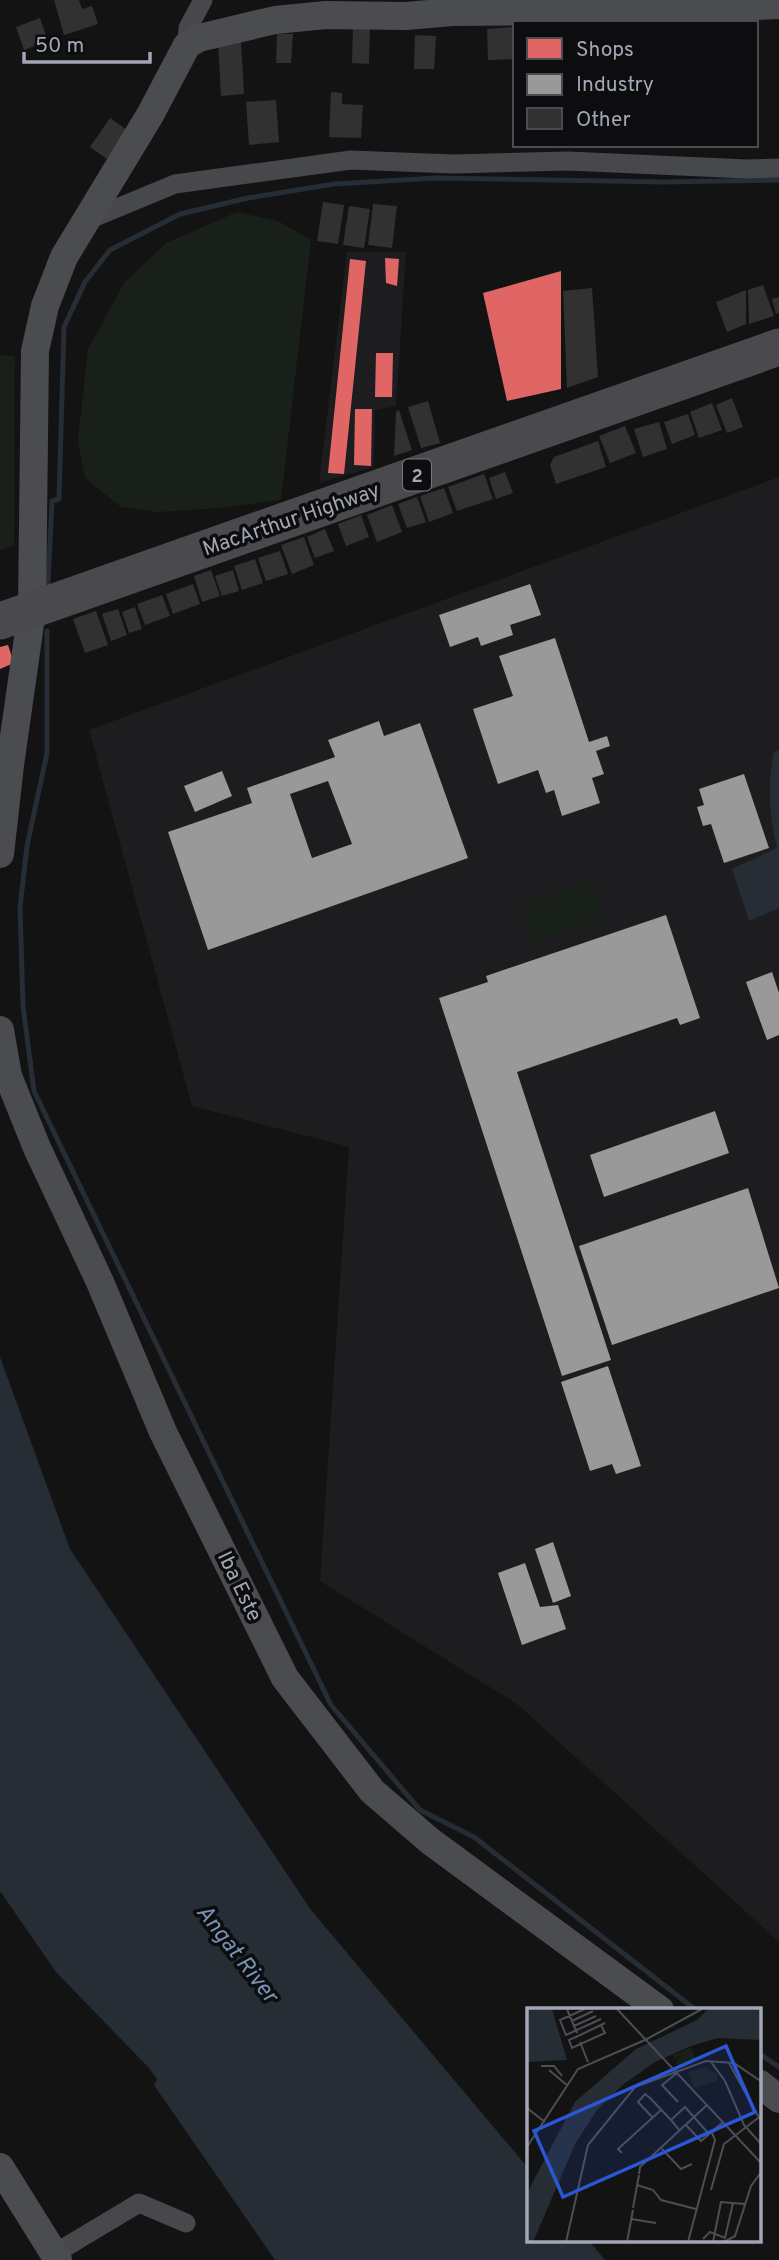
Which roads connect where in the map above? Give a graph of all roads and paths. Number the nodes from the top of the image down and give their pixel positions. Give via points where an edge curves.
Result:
1 (203, 0) edge
2 (779, 5) edge
3 (187, 45) junction
4 (779, 168) edge
5 (88, 220) junction
6 (779, 347) edge
7 (16, 616) edge
8 (0, 854) edge
9 (0, 1030) edge
10 (657, 2008) edge
11 (762, 2086) edge
12 (779, 2099) edge
13 (0, 2167) edge
14 (186, 2223) dead end
15 (56, 2257) edge

1 - 3 street via 188,28
2 - 3 street via 326,15 275,20
3 - 5 street
4 - 5 street via 568,160 453,164 351,160 175,184
5 - 7 street via 64,257 44,306 35,351
6 - 7 highway, MacArthur Highway / 2
7 - 8 street via 10,765
9 - 10 street, Iba Este via 8,1076 37,1148 163,1432 285,1678 373,1791 430,1841
11 - 12 street
13 - 15 street
14 - 15 street via 139,2203

